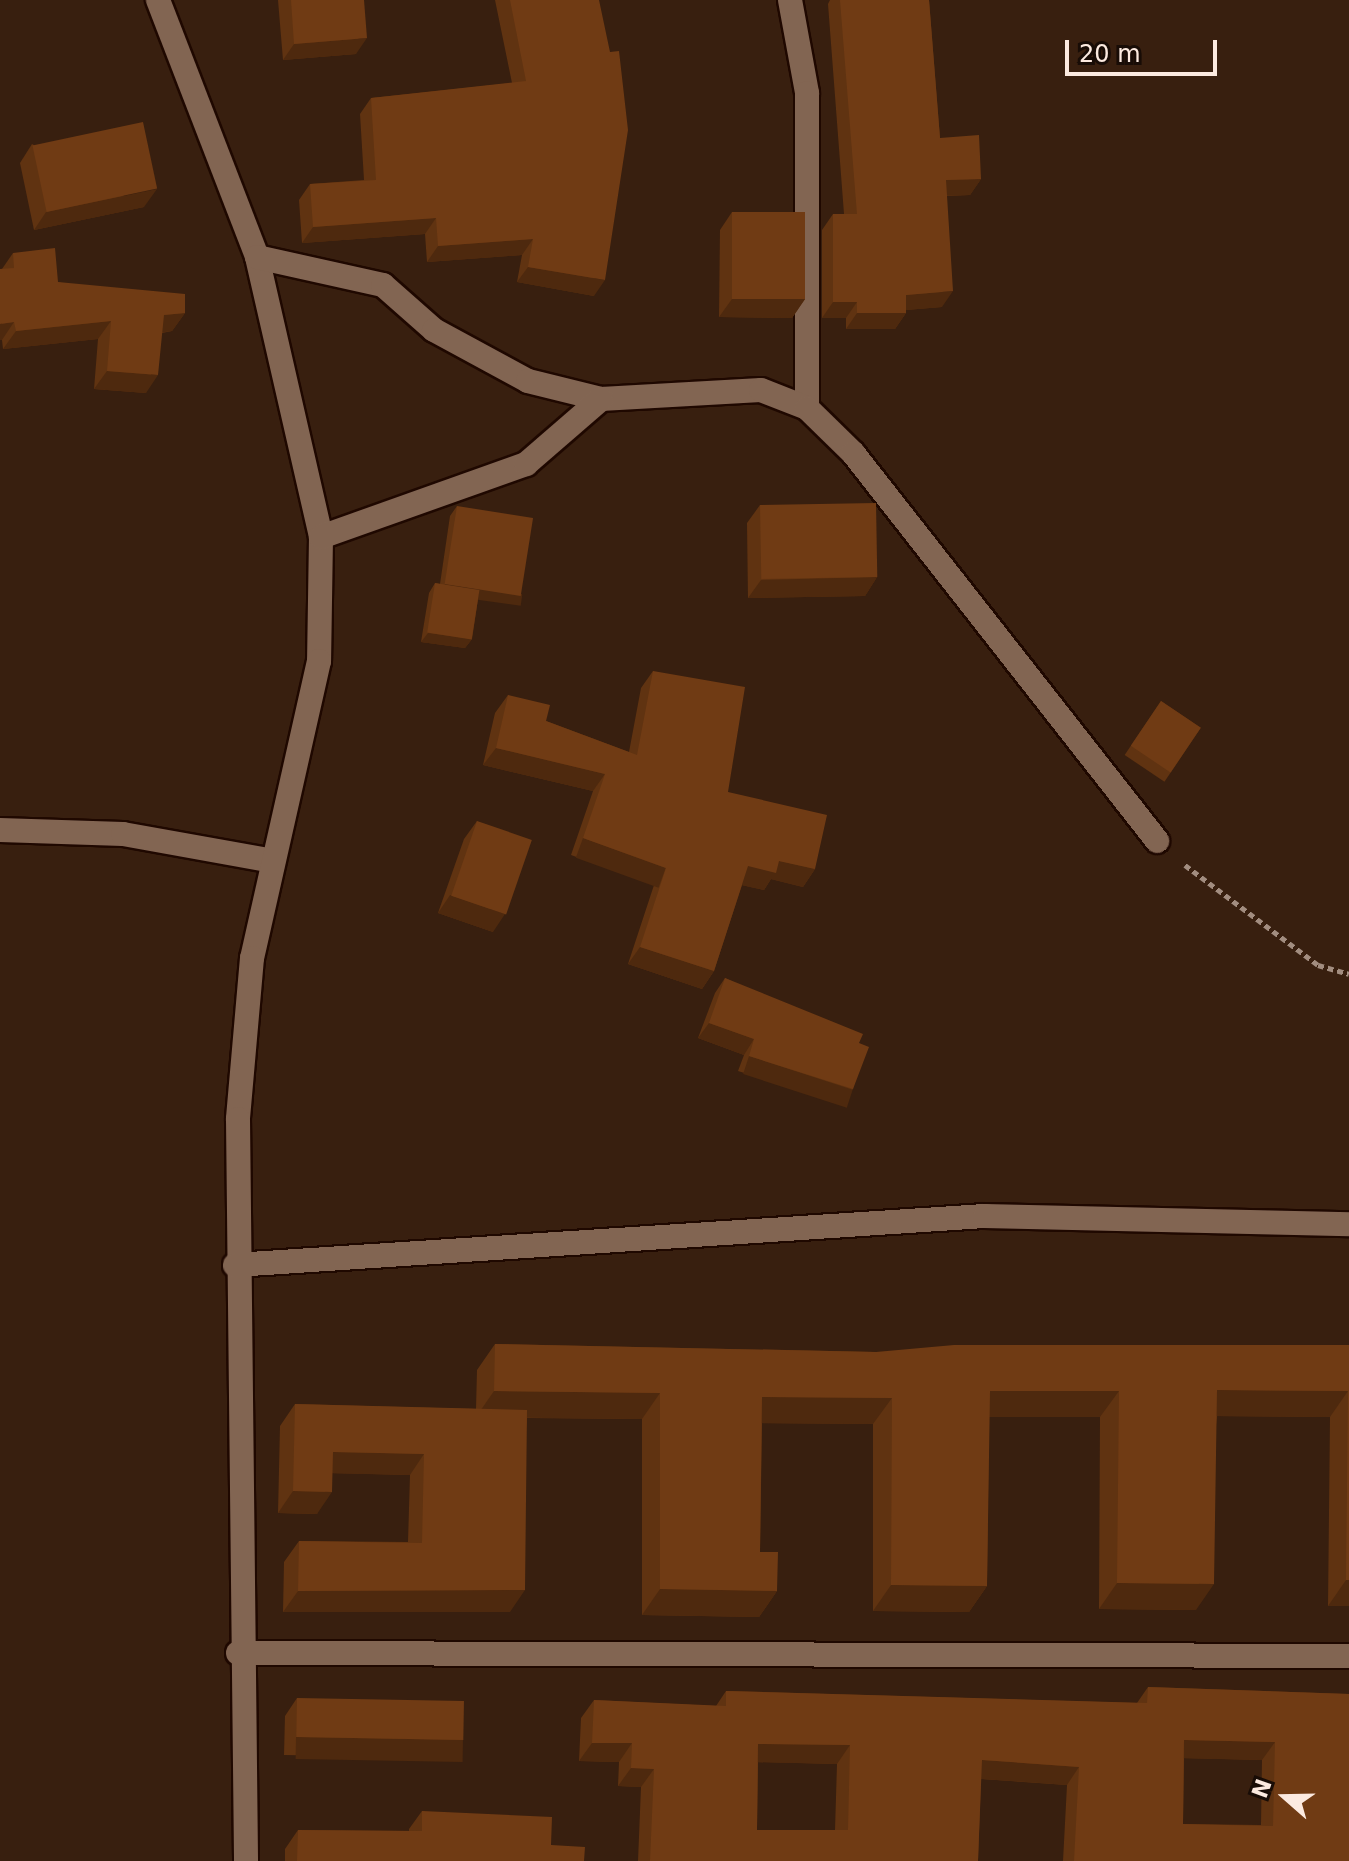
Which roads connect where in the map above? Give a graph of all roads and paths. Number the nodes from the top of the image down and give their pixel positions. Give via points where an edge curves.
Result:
1 (158, 0) edge
2 (790, 0) edge
3 (257, 257) junction
4 (601, 399) junction
5 (807, 408) junction
6 (321, 537) junction
7 (0, 830) edge
8 (1157, 841) joint
9 (273, 861) junction
10 (1349, 974) edge
11 (1349, 1224) edge
12 (235, 1265) junction
13 (238, 1653) junction
14 (1349, 1656) edge
15 (246, 1861) edge

1 - 3 street
2 - 5 street via 807,93
3 - 4 street via 383,285 434,330 528,381
3 - 6 street
4 - 5 street via 761,390
4 - 6 street via 526,464
5 - 8 street via 853,453
6 - 9 street via 319,661
7 - 9 street via 123,834
8 - 10 path via 1231,905 1318,965
9 - 12 street via 252,958
11 - 12 street via 985,1216
12 - 13 street
13 - 14 street
13 - 15 street

